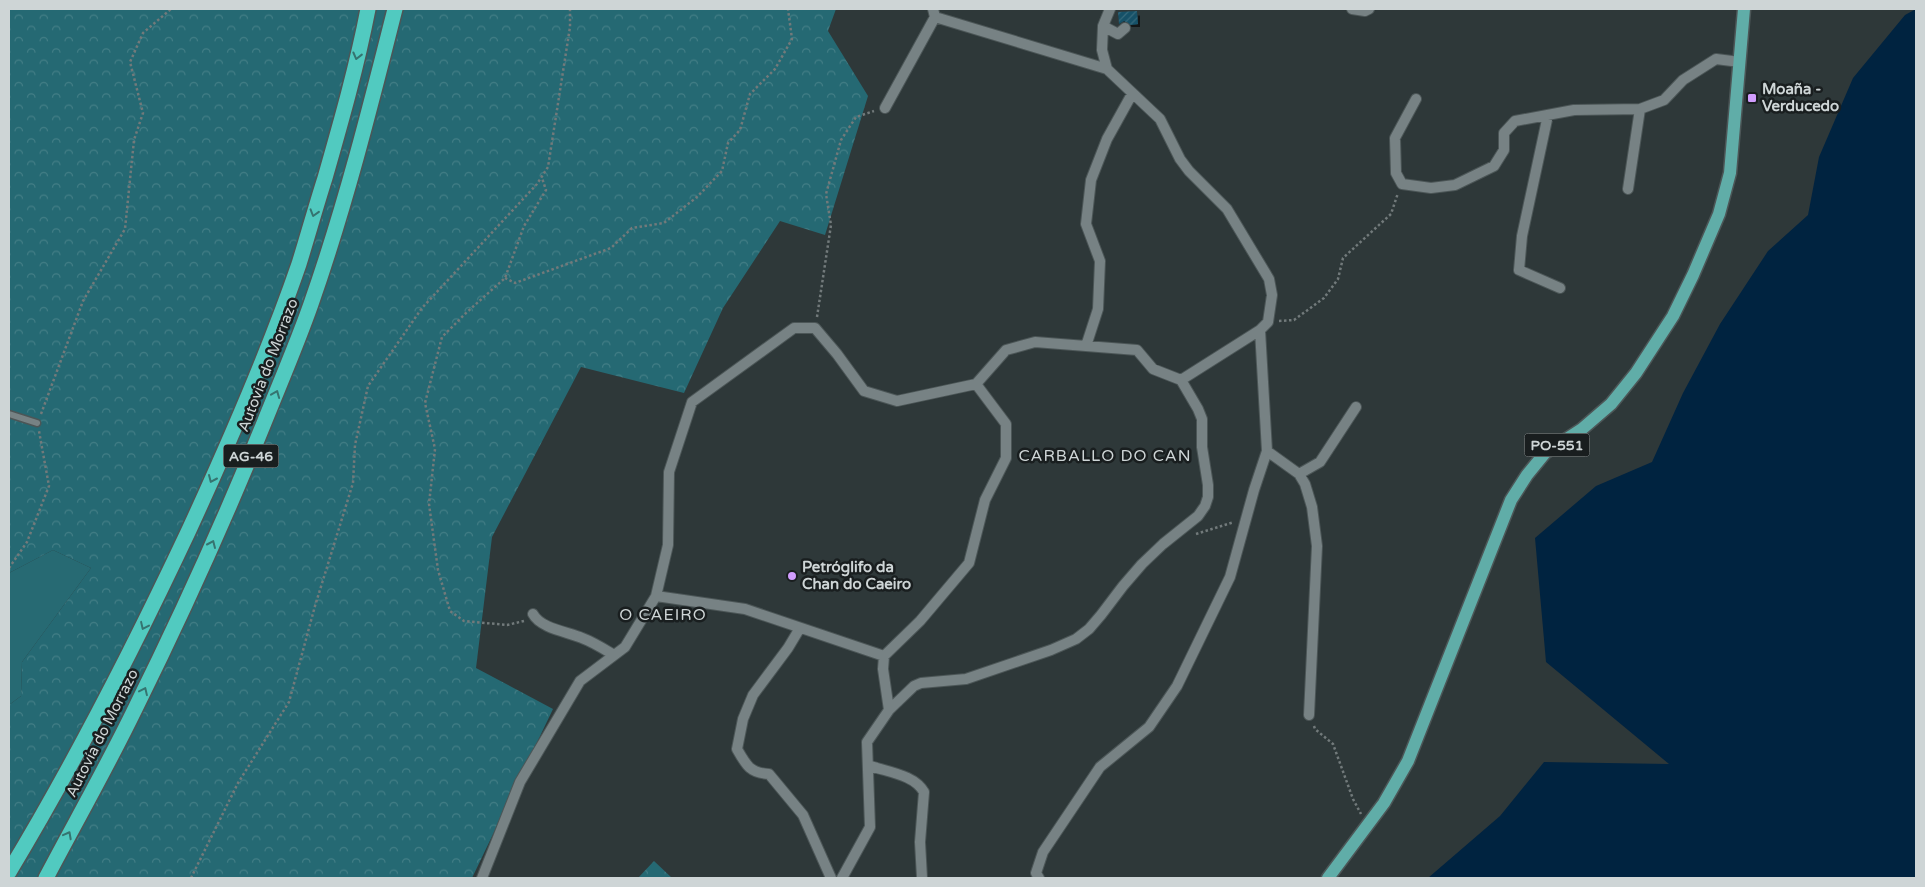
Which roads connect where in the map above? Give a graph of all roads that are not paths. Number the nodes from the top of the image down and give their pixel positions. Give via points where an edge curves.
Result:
1 (368, 9) edge
2 (395, 9) edge
3 (1110, 9) edge
4 (1352, 9) edge
5 (1369, 9) edge
6 (1744, 9) edge
7 (934, 13) edge
8 (1103, 26) junction
9 (1124, 28) dead end
10 (1740, 62) junction
11 (1107, 69) junction
12 (1132, 94) junction
13 (1416, 98) dead end
14 (885, 108) road end
15 (1640, 110) junction
16 (1548, 115) junction
17 (1628, 189) dead end
18 (1560, 288) dead end
19 (1260, 330) junction
20 (1086, 346) junction
21 (1181, 380) junction
22 (976, 384) junction
23 (1356, 407) dead end
24 (9, 414) edge
25 (37, 423) road end
26 (1266, 451) junction
27 (1299, 474) junction
28 (656, 596) junction
29 (534, 616) road end
30 (800, 628) junction
31 (614, 655) junction
32 (884, 656) junction
33 (888, 710) junction
34 (1309, 715) road end
35 (868, 765) junction
36 (9, 872) edge
37 (46, 878) edge
38 (482, 878) edge
39 (831, 878) edge
40 (842, 878) edge
41 (922, 878) edge
42 (1039, 878) edge
43 (1328, 878) edge

1 -> 36 highway, Autovía do Morrazo / AG-46 via 338,133 304,245 254,380 211,482 140,634 49,806
37 -> 2 highway, Autovía do Morrazo / AG-46 via 136,708 237,489 275,397 345,202
3 - 8 street
4 - 5 street
6 - 10 main road, PO-551
7 - 11 street
7 - 14 street
8 - 9 street via 1118,34
8 - 11 street via 1102,50
10 - 15 street via 1716,59 1683,80 1664,100
10 - 43 main road, PO-551 via 1730,173 1719,214 1673,316 1611,404 1582,429 1545,453 1511,500 1408,761 1384,803
11 - 12 street
12 - 19 street via 1160,119 1180,159 1227,209 1269,279 1272,295 1268,322
12 - 20 street via 1107,139 1091,180 1086,224 1100,261 1098,309
13 - 16 street via 1395,138 1396,173 1402,184 1431,188 1455,185 1494,166 1504,150 1504,133 1515,121
15 - 16 street via 1574,110
15 - 17 street
16 - 18 street via 1522,236 1520,270
19 - 21 street
19 - 26 street
20 - 21 street via 1137,350 1153,369
20 - 22 street via 1035,342 1006,350
21 - 33 street via 1202,419 1208,497 1198,516 1142,564 1095,622 1076,638 1057,648 966,679 921,683
22 - 28 street via 897,401 864,391 815,328 794,328 692,402 669,472 668,545
22 - 32 street via 1006,424 1006,458 985,500 969,563 920,621
23 - 27 street via 1320,462
24 - 25 lane
26 - 27 street
26 - 42 street via 1230,578 1177,686 1149,727 1100,767 1044,852 1036,873
27 - 34 street via 1312,507 1317,546
28 - 30 street via 745,609
28 - 31 street via 625,647
29 - 31 street via 555,630 582,638
30 - 32 street
30 - 39 street via 753,696 743,719 737,749 743,761 757,773 770,774 803,814
31 - 38 street via 580,682 520,782
32 - 33 street
33 - 35 street via 867,742
35 - 40 street via 870,827
35 - 41 street via 921,785 924,792 920,842

